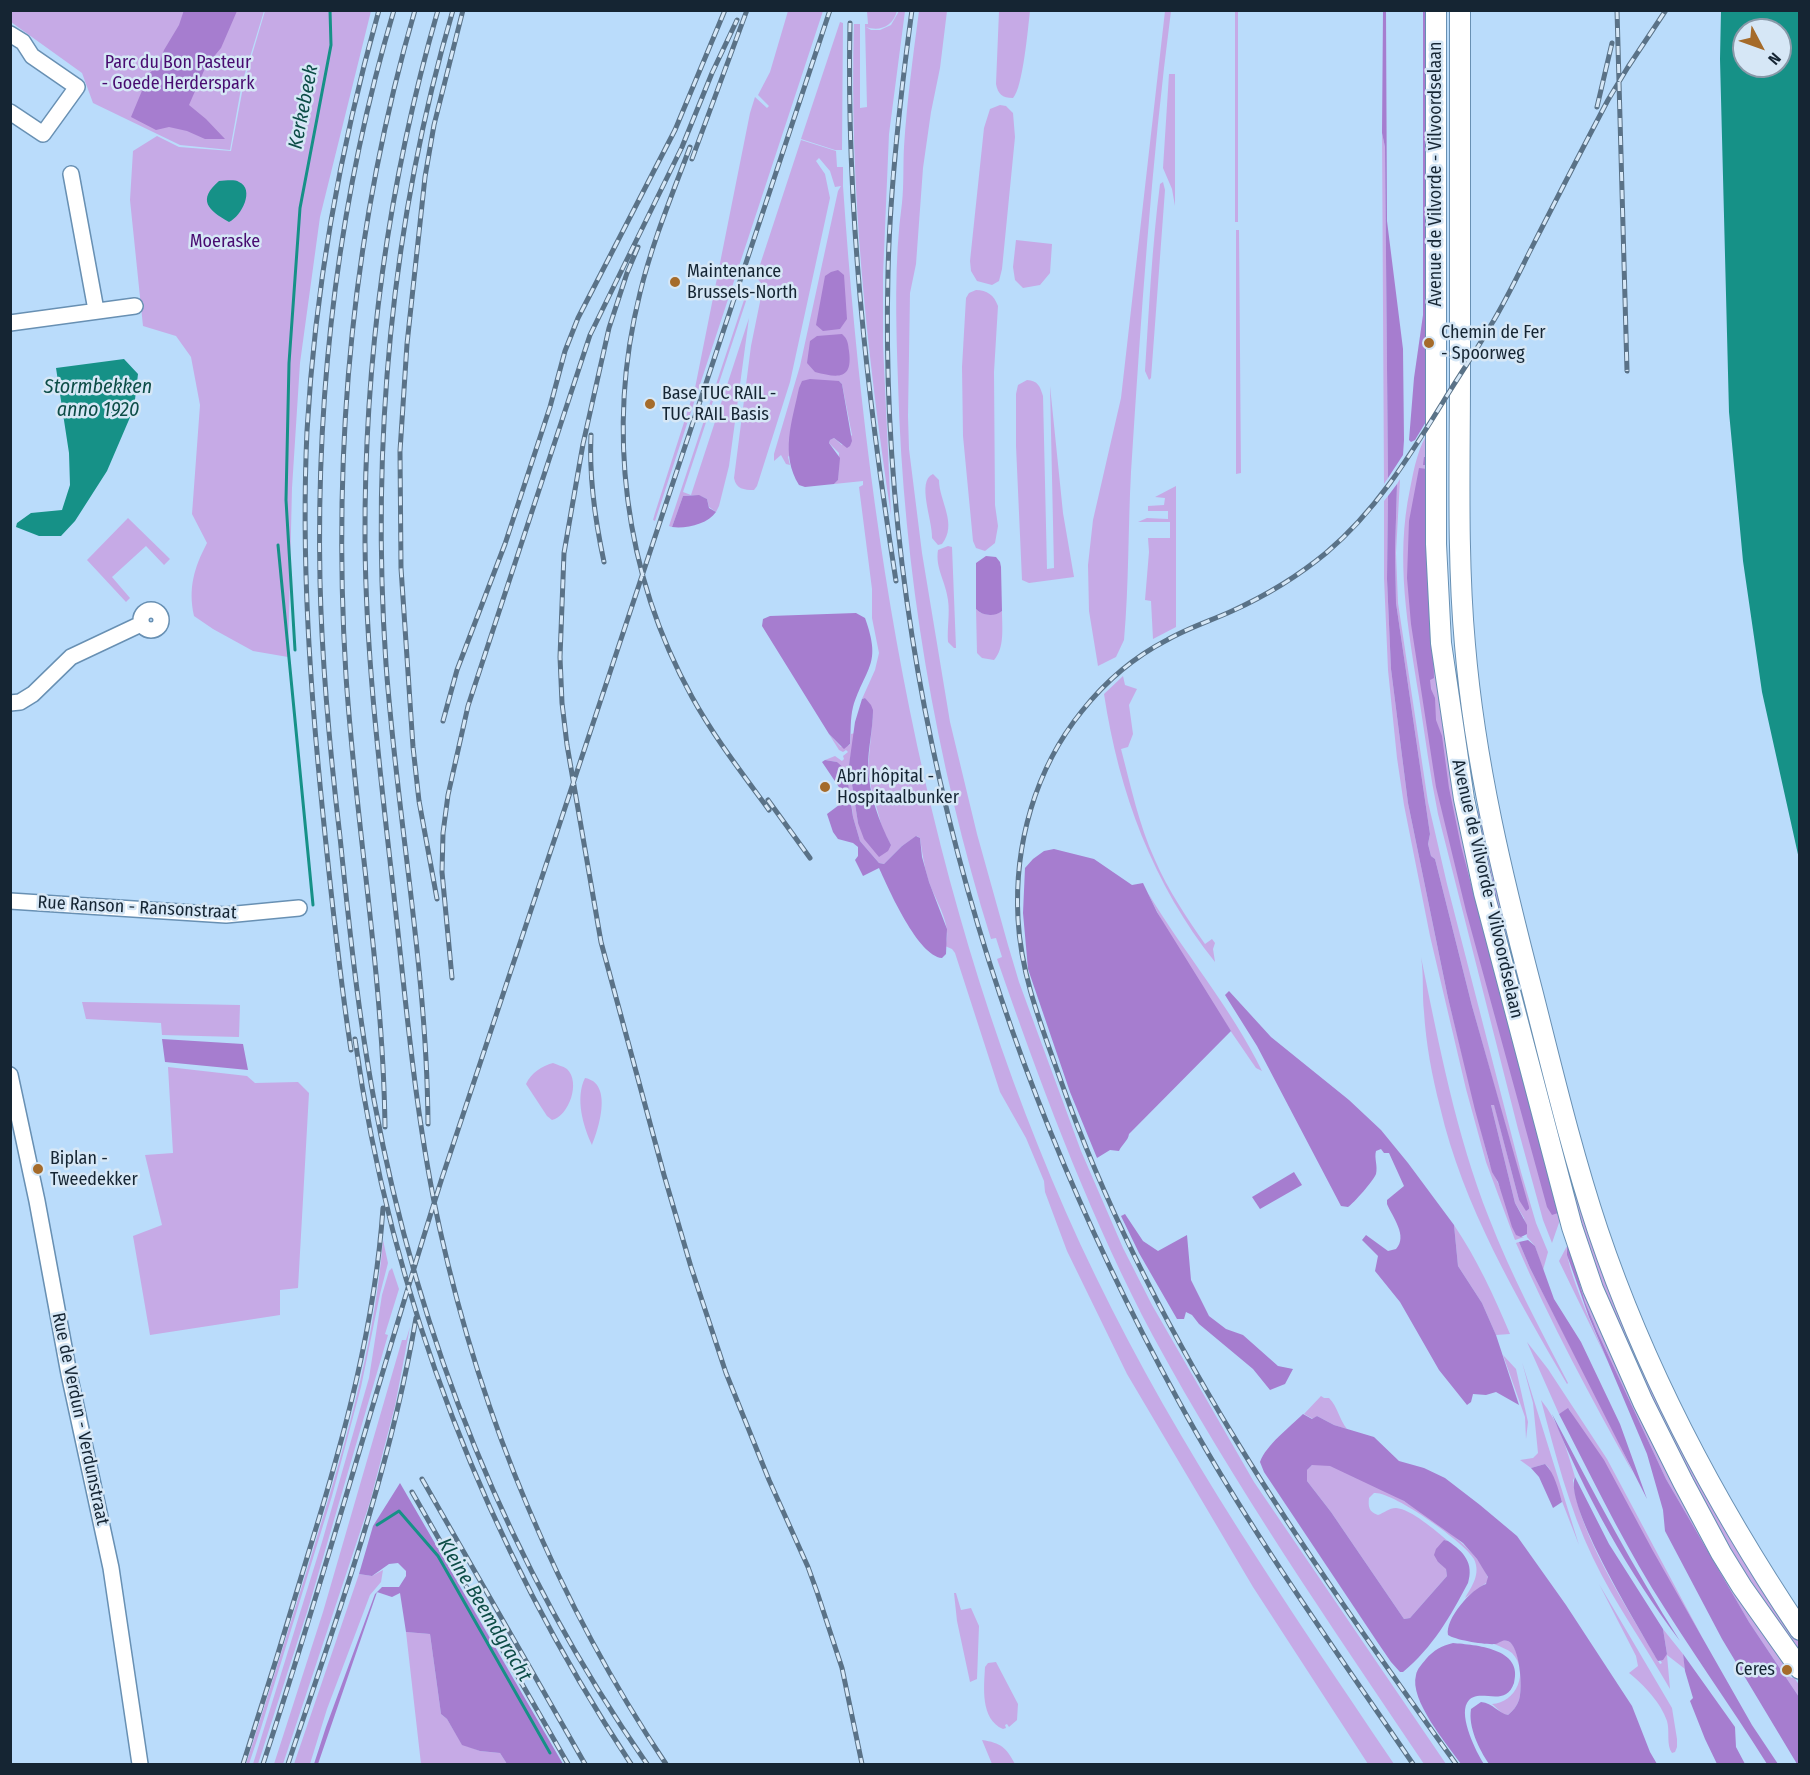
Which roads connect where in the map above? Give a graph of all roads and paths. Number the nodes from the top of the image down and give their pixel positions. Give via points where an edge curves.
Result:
1 (1436, 10) edge
2 (1460, 10) edge
3 (10, 34) edge
4 (10, 112) edge
5 (71, 174) dead end
6 (135, 306) dead end
7 (96, 310) junction
8 (10, 323) edge
9 (141, 624) dead end
10 (10, 703) edge
11 (10, 901) edge
12 (299, 908) dead end
13 (10, 1075) edge
14 (13, 1103) edge
15 (1800, 1630) edge
16 (1800, 1669) edge
17 (140, 1764) edge

1 - 16 main road, Avenue de Vilvorde - Vilvoordselaan via 1438,601 1453,734 1473,845 1562,1194 1593,1288 1688,1492 1742,1587
2 - 15 main road, Avenue de Vilvorde - Vilvoordselaan via 1461,578 1471,702 1490,818 1576,1157 1624,1301 1660,1387 1707,1479
3 - 4 street via 32,56 77,87 43,134
5 - 7 street
6 - 7 street
7 - 8 street
9 - 10 street via 71,657 33,694
11 - 12 street, Rue Ranson - Ransonstraat via 226,915
13 - 14 street, Rue de Verdun - Verdunstraat
14 - 17 street, Rue de Verdun - Verdunstraat via 111,1568

